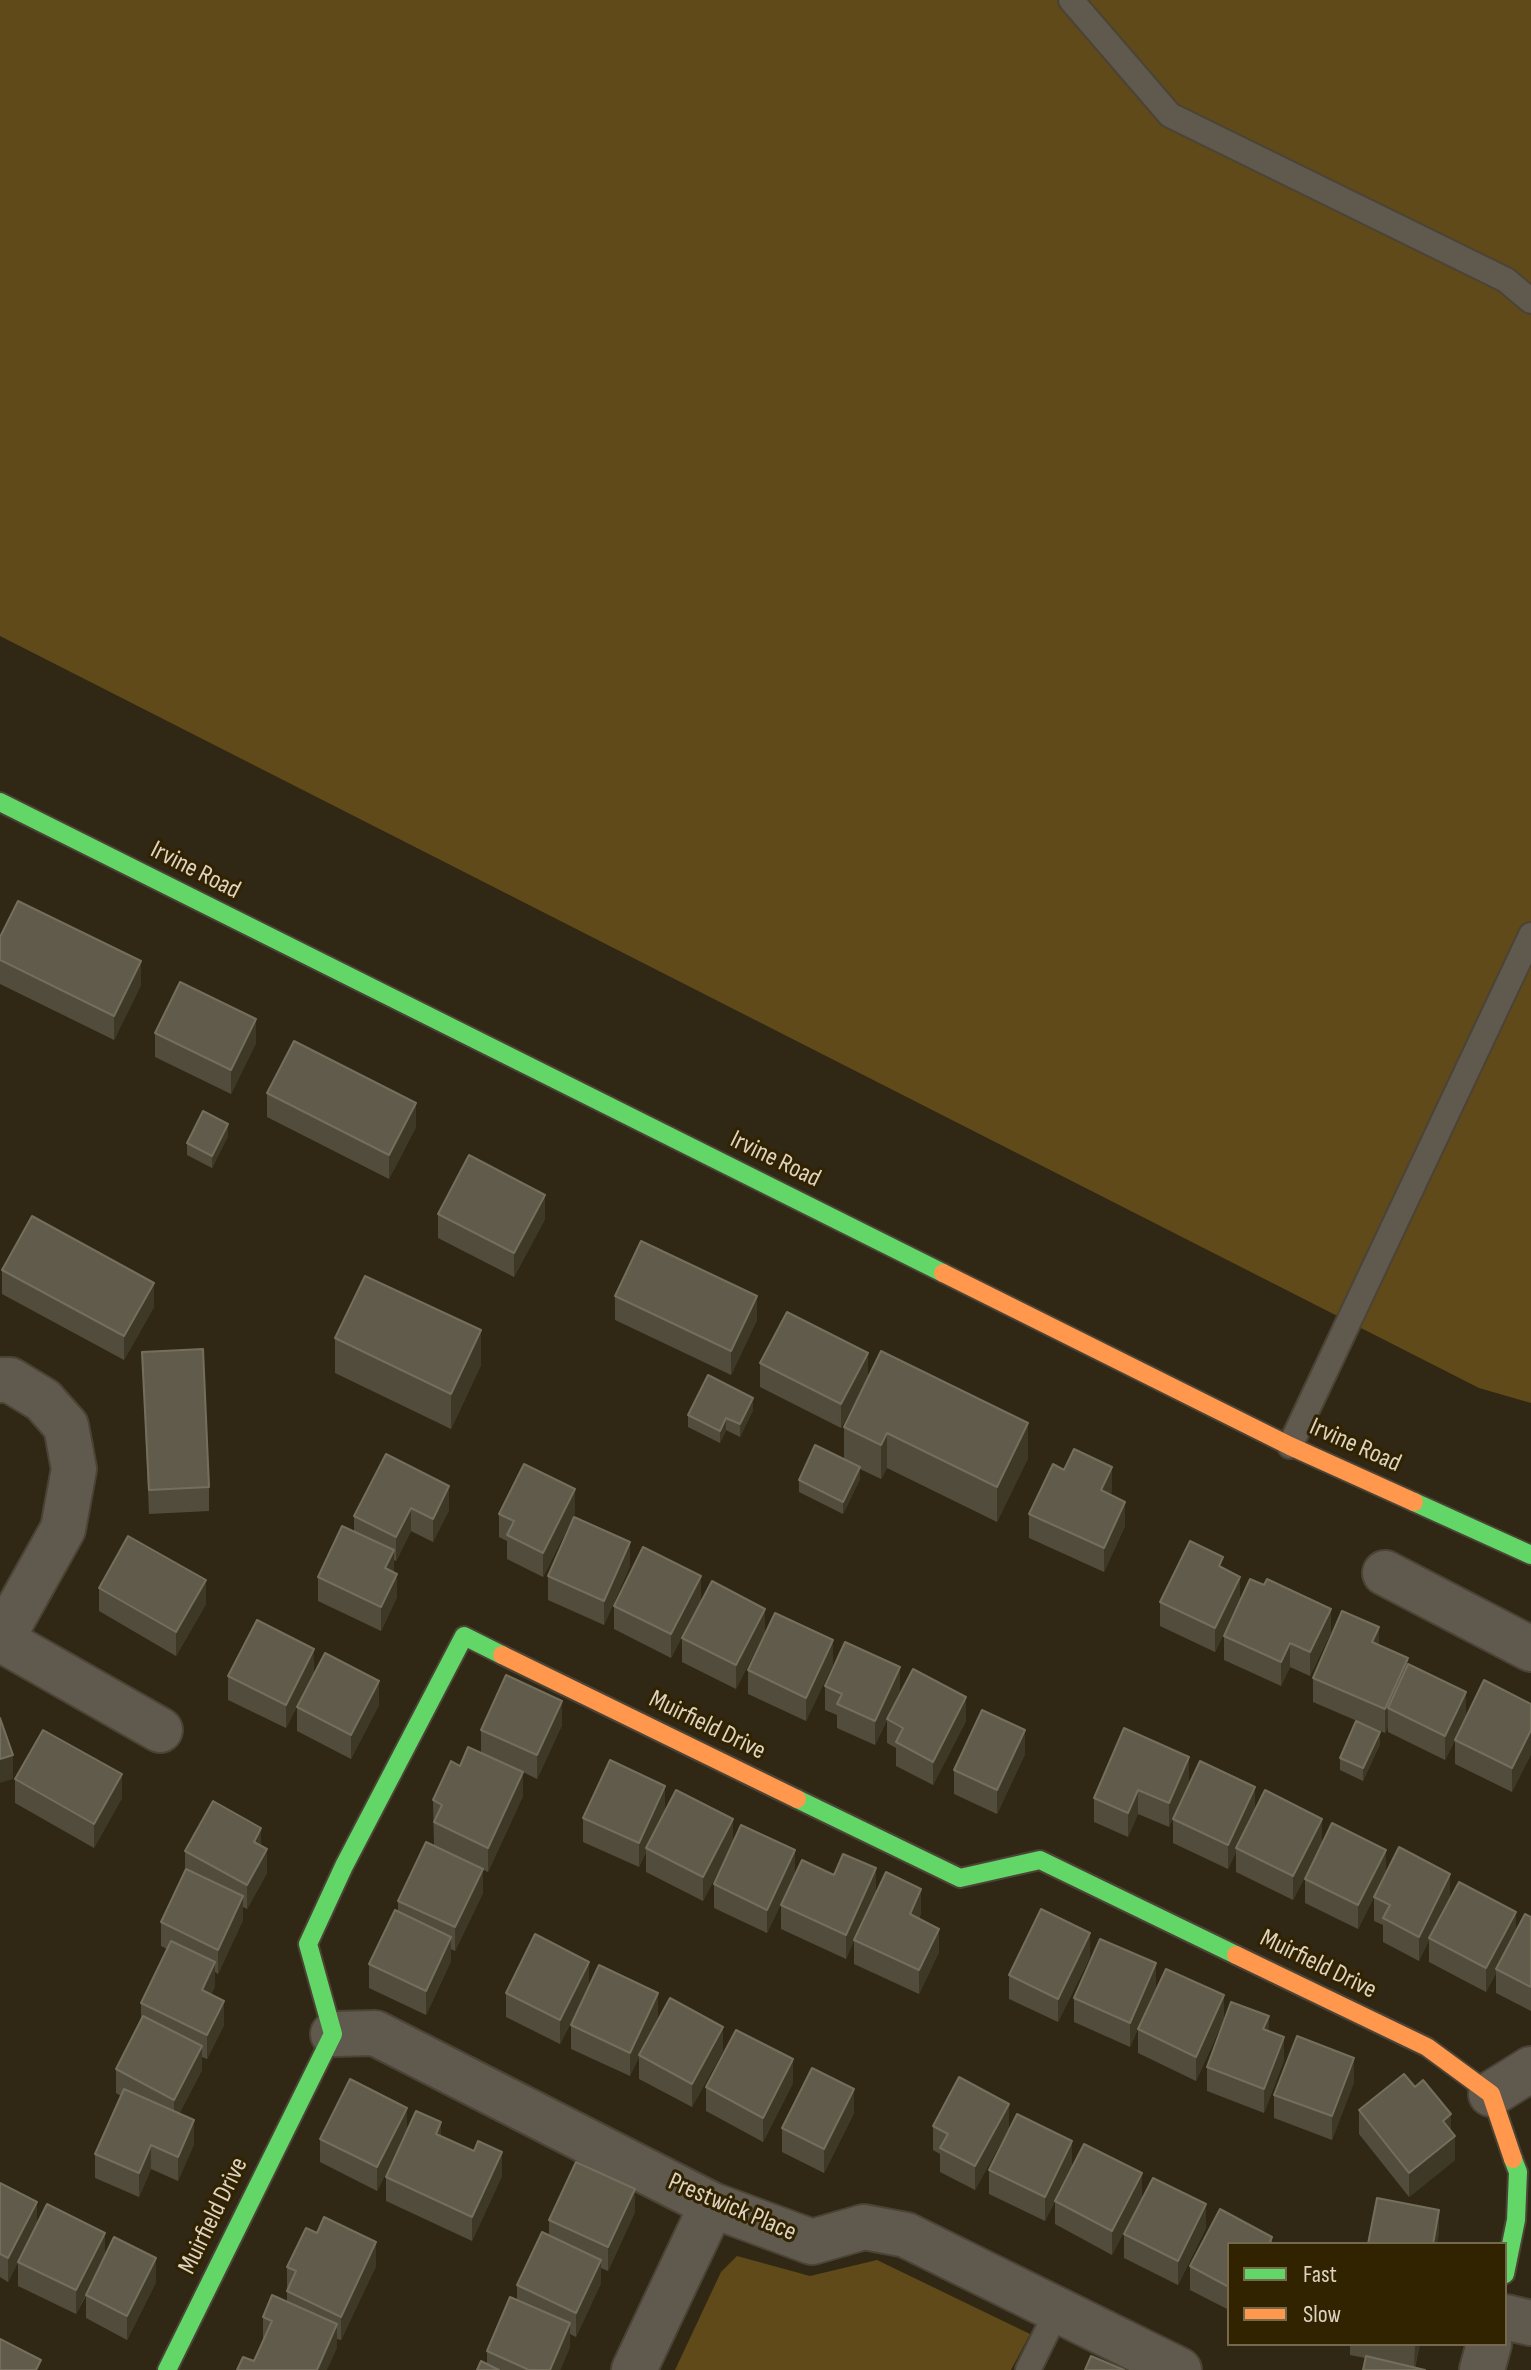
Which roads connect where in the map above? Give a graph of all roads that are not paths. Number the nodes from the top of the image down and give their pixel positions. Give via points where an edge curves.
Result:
1 (1071, 0) edge
2 (1531, 301) edge
3 (0, 802) edge
4 (1531, 935) edge
5 (0, 1380) edge
6 (1290, 1446) junction
7 (1531, 1555) edge
8 (1385, 1573) dead end
9 (0, 1640) edge
10 (1531, 1649) edge
11 (160, 1730) dead end
12 (333, 2034) junction
13 (1531, 2069) edge
14 (1491, 2094) junction
15 (712, 2205) junction
16 (1507, 2264) edge
17 (1057, 2311) junction
18 (1507, 2317) edge
19 (1531, 2323) edge
20 (1488, 2346) edge
21 (167, 2370) edge
22 (634, 2370) edge
23 (1028, 2370) edge
24 (1179, 2370) edge
25 (1482, 2370) edge

1 - 2 lane via 1170,115 1506,280
3 - 6 street, Irvine Road
4 - 6 lane
5 - 9 street via 10,1380 43,1400 66,1426 74,1469 63,1529
6 - 7 street, Irvine Road
8 - 10 street
9 - 11 street
12 - 14 street, Muirfield Drive via 308,1944 464,1636 960,1878 1040,1860 1427,2047
12 - 15 street, Prestwick Place via 375,2033
12 - 21 street, Muirfield Drive
13 - 14 street
14 - 16 street via 1518,2172
15 - 17 street, Prestwick Place via 812,2242 864,2227 906,2235
15 - 22 street
17 - 23 lane
17 - 24 street, Prestwick Place
18 - 19 street
20 - 25 street

